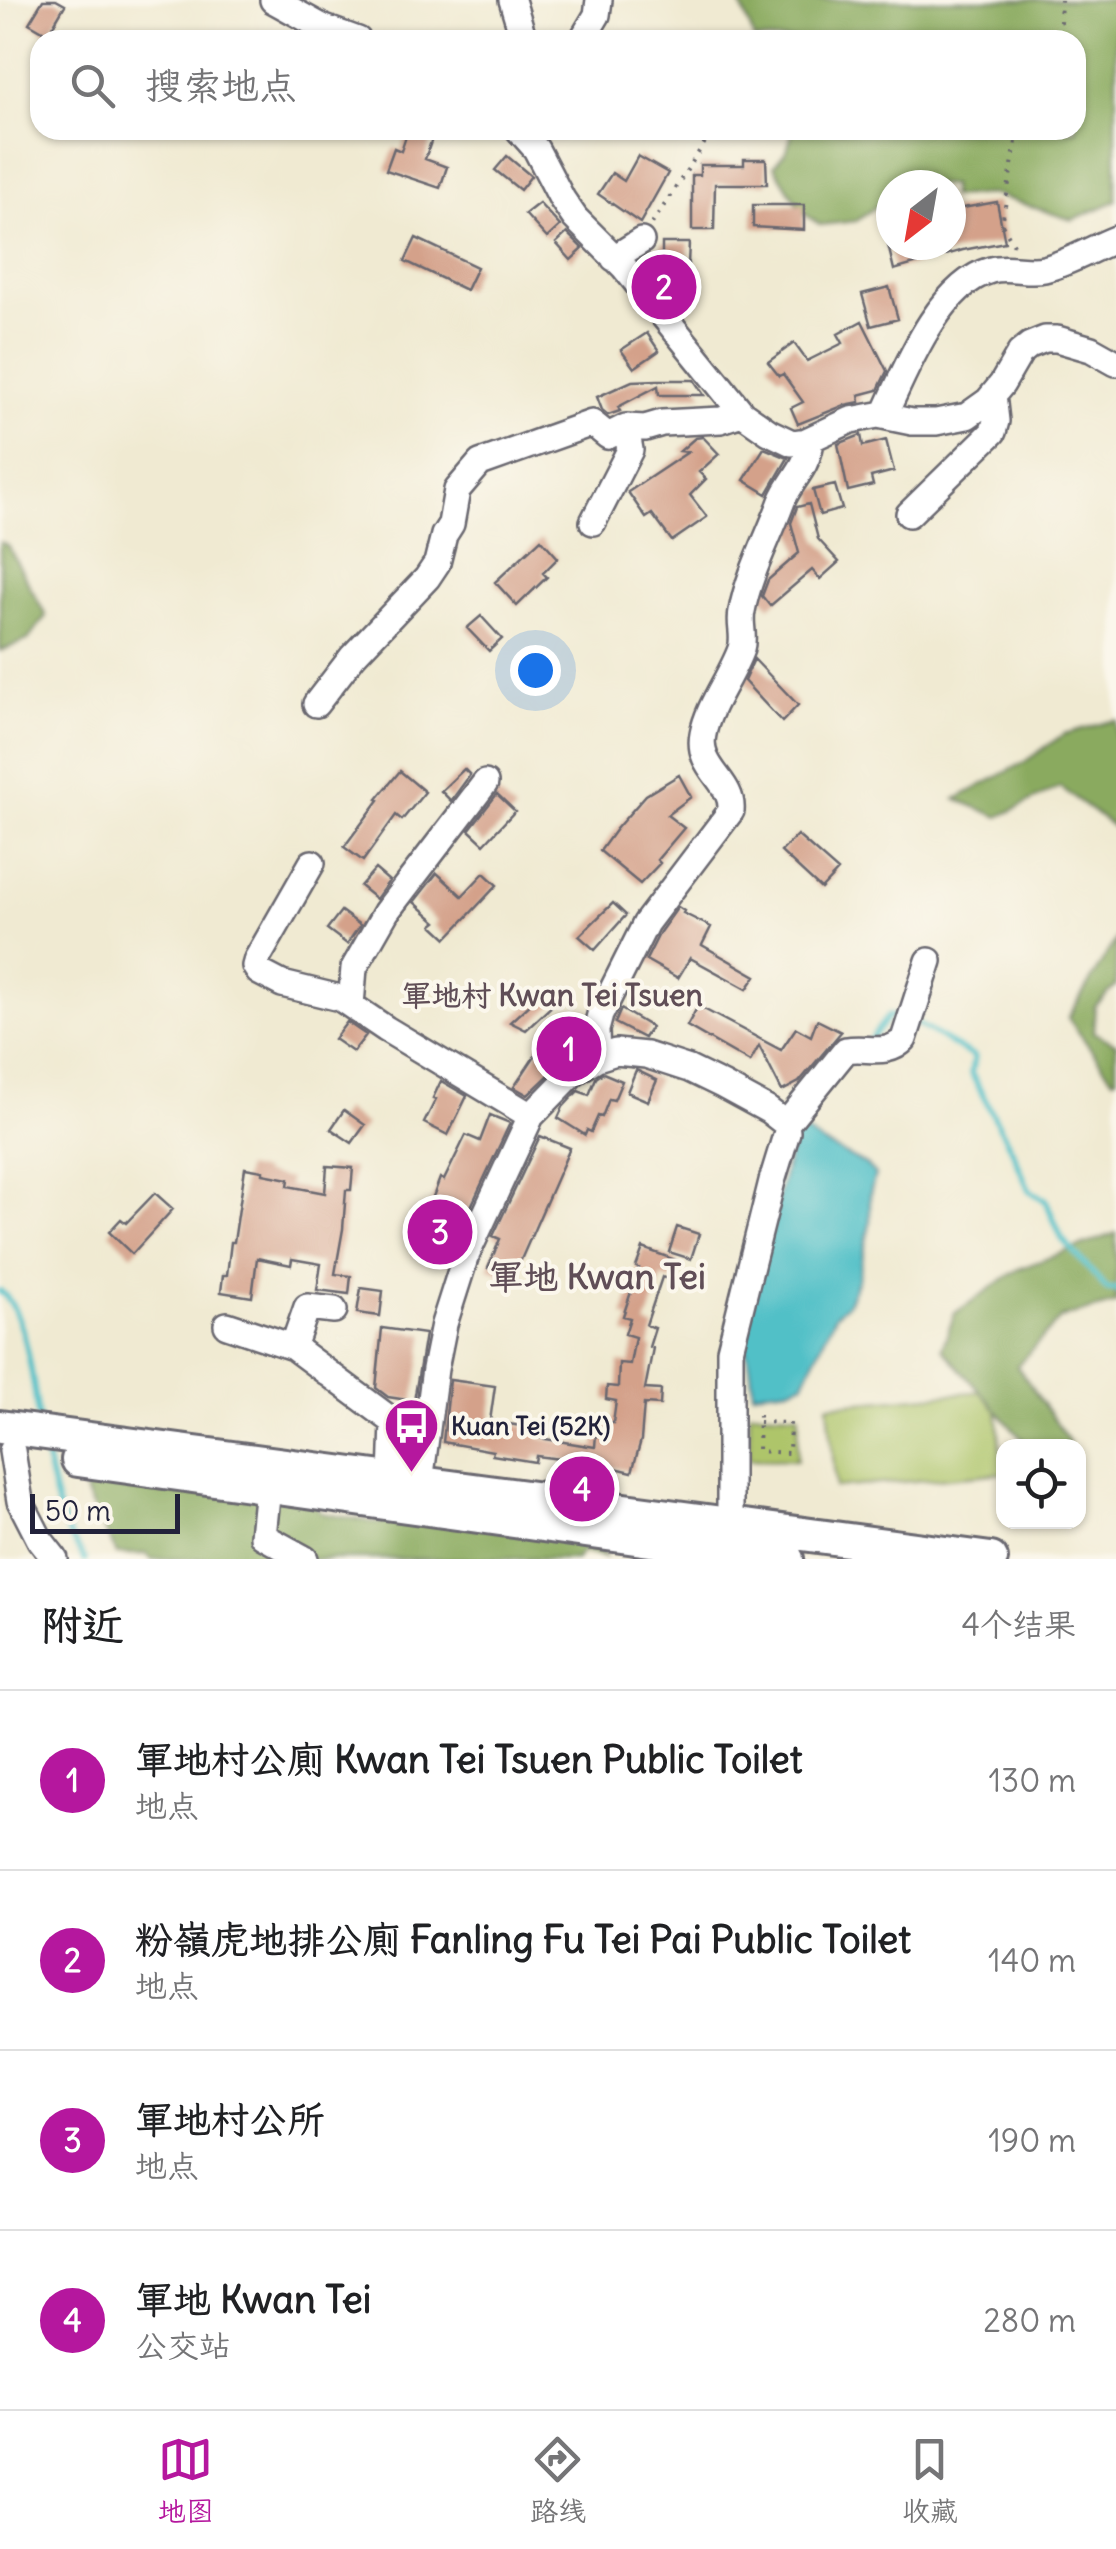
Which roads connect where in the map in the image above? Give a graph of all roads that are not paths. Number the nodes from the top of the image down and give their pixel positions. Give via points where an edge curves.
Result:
1 (273, 0) edge
2 (512, 0) edge
3 (599, 0) edge
4 (328, 30) edge
5 (521, 30) edge
6 (588, 30) edge
7 (537, 140) edge
8 (1116, 239) edge
9 (641, 241) road end
10 (614, 258) junction
11 (1116, 363) edge
12 (993, 395) junction
13 (742, 413) junction
14 (884, 416) junction
15 (626, 427) junction
16 (806, 441) junction
17 (909, 514) dead end
18 (593, 522) dead end
19 (316, 704) dead end
20 (485, 783) dead end
21 (312, 864) dead end
22 (928, 961) dead end
23 (351, 1004) junction
24 (597, 1058) junction
25 (531, 1116) junction
26 (786, 1124) junction
27 (334, 1310) dead end
28 (227, 1325) dead end
29 (293, 1347) junction
30 (12, 1442) edge
31 (88, 1450) junction
32 (406, 1480) junction
33 (268, 1487) junction
34 (730, 1524) junction
35 (54, 1559) edge
36 (305, 1559) edge
37 (787, 1559) edge
38 (992, 1559) edge

1 - 4 street
2 - 5 street
3 - 6 street
7 - 10 street via 568,209
8 - 14 street via 1045,268 1011,267 972,279 936,315
9 - 10 street
10 - 13 street
11 - 12 street via 1045,338 1020,353
12 - 14 street via 967,416 936,422
12 - 17 street via 994,432
13 - 15 street
13 - 16 street via 769,432
14 - 16 street via 850,420
15 - 18 street via 630,450
15 - 19 street via 608,436 592,423 480,464 457,490 436,563
16 - 24 street via 808,458 784,496 751,578 740,616 742,645 704,730 705,760 732,811 646,923 600,1015
20 - 23 street via 386,912 354,968
21 - 23 street via 255,966 282,984
22 - 26 street via 898,1046 846,1050
23 - 25 street
24 - 25 street
24 - 26 street via 628,1052 689,1068
25 - 32 street via 454,1289
26 - 34 street via 730,1350
27 - 29 street via 307,1306
28 - 29 street
29 - 32 street via 394,1422
30 - 31 main road
30 - 35 street via 20,1501
31 - 32 main road
31 - 33 main road
32 - 34 main road
33 - 36 street via 263,1536
33 - 37 main road
34 - 38 main road

